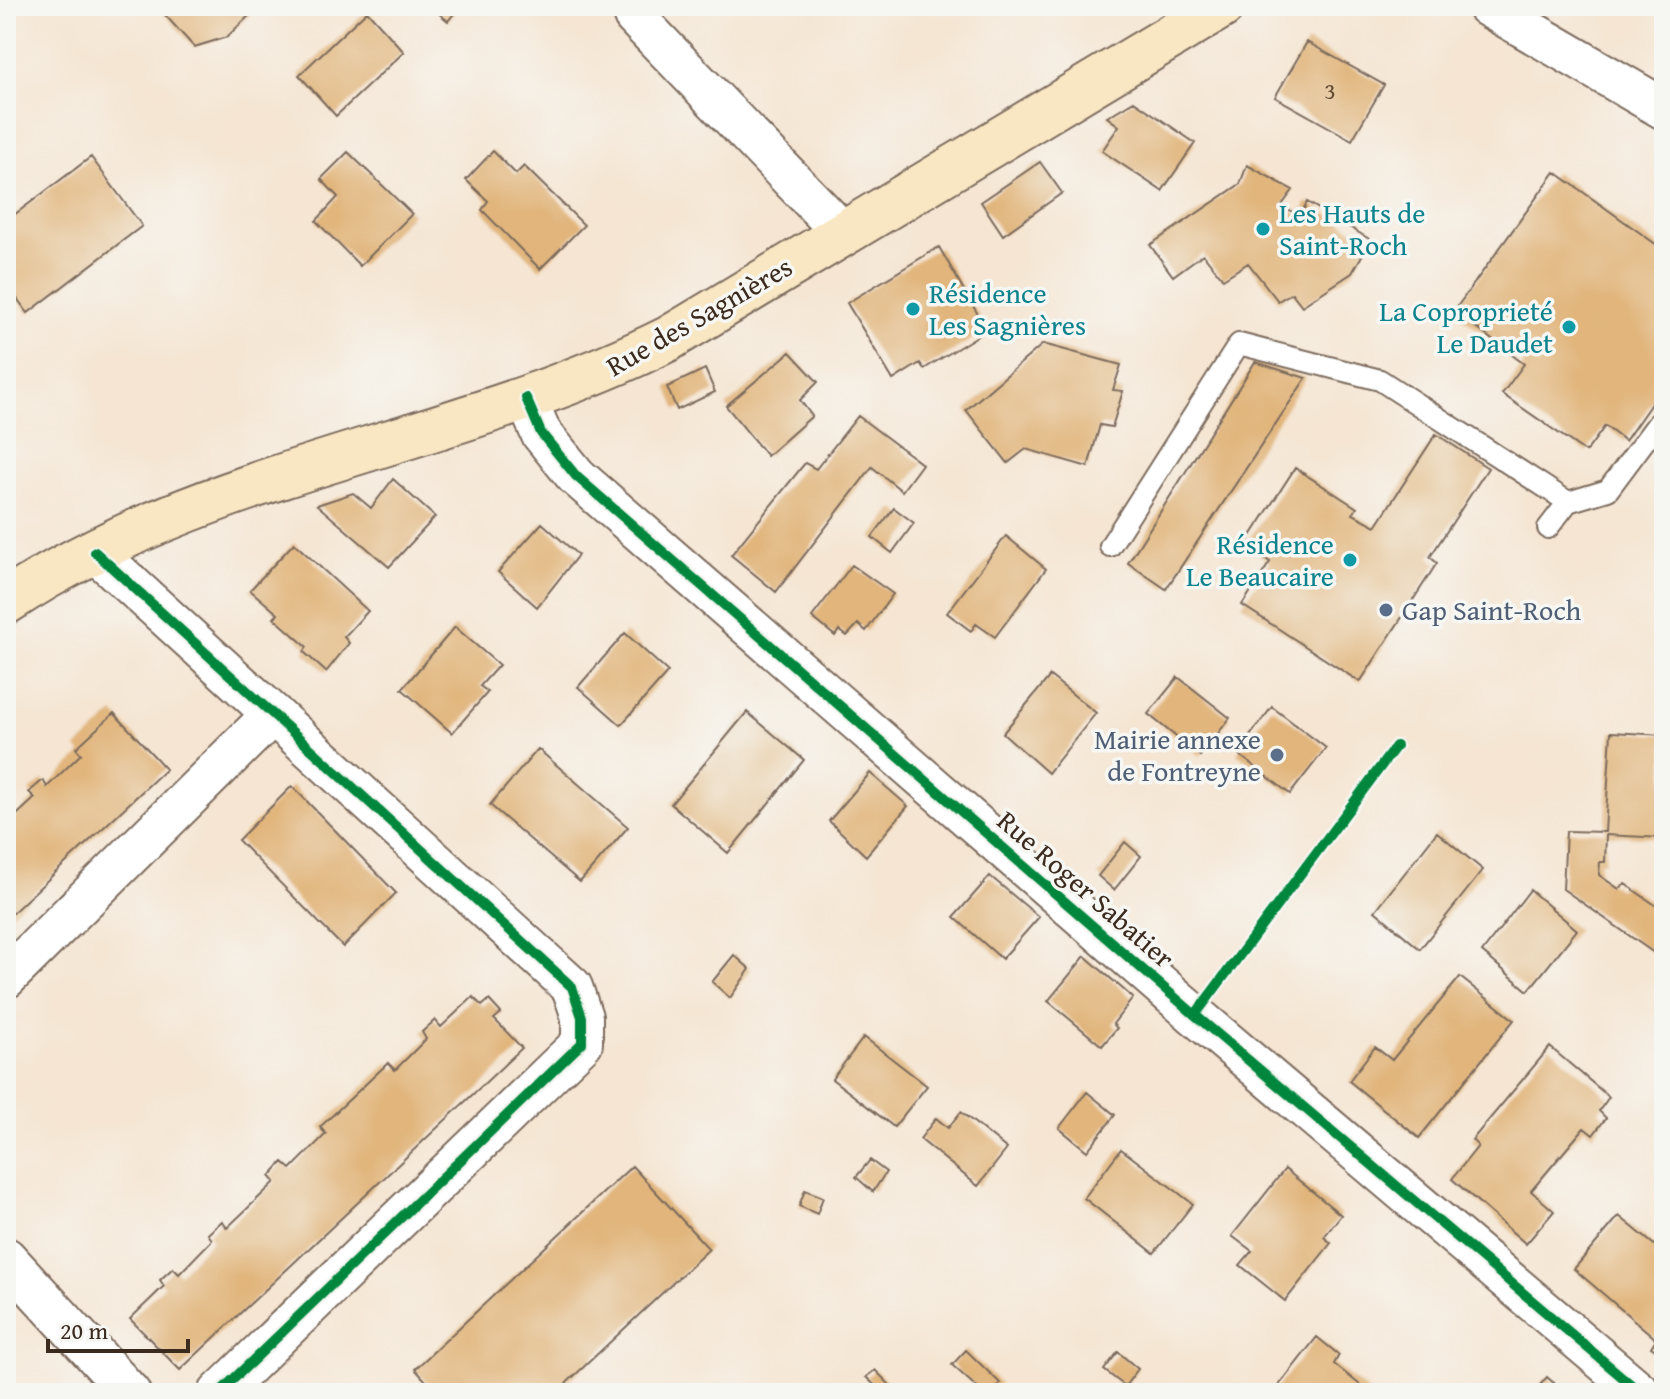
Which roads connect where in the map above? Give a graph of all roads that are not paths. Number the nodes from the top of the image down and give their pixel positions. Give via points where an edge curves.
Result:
1 (632, 6) edge
2 (1222, 6) edge
3 (1487, 6) edge
4 (1664, 109) edge
5 (842, 232) junction
6 (526, 398) junction
7 (1664, 415) edge
8 (1568, 502) junction
9 (1548, 528) dead end
10 (1110, 546) dead end
11 (95, 552) junction
12 (6, 602) edge
13 (273, 714) junction
14 (6, 978) edge
15 (6, 1258) edge
16 (130, 1393) edge
17 (219, 1393) edge
18 (1641, 1393) edge

1 - 5 street via 634,16
2 - 5 main road, Rue des Sagnières
3 - 4 street
5 - 6 main road, Rue des Sagnières via 668,339 601,372
6 - 11 main road, Rue des Sagnières via 328,460 166,518
6 - 18 street, Rue Roger Sabatier via 541,433 576,476 1195,1015
7 - 8 lane via 1608,490
8 - 9 lane
8 - 10 lane via 1380,380 1239,344
11 - 12 main road, Rue des Sagnières
11 - 13 street
13 - 14 street
13 - 17 street via 572,987 582,1017 582,1043
15 - 16 street

